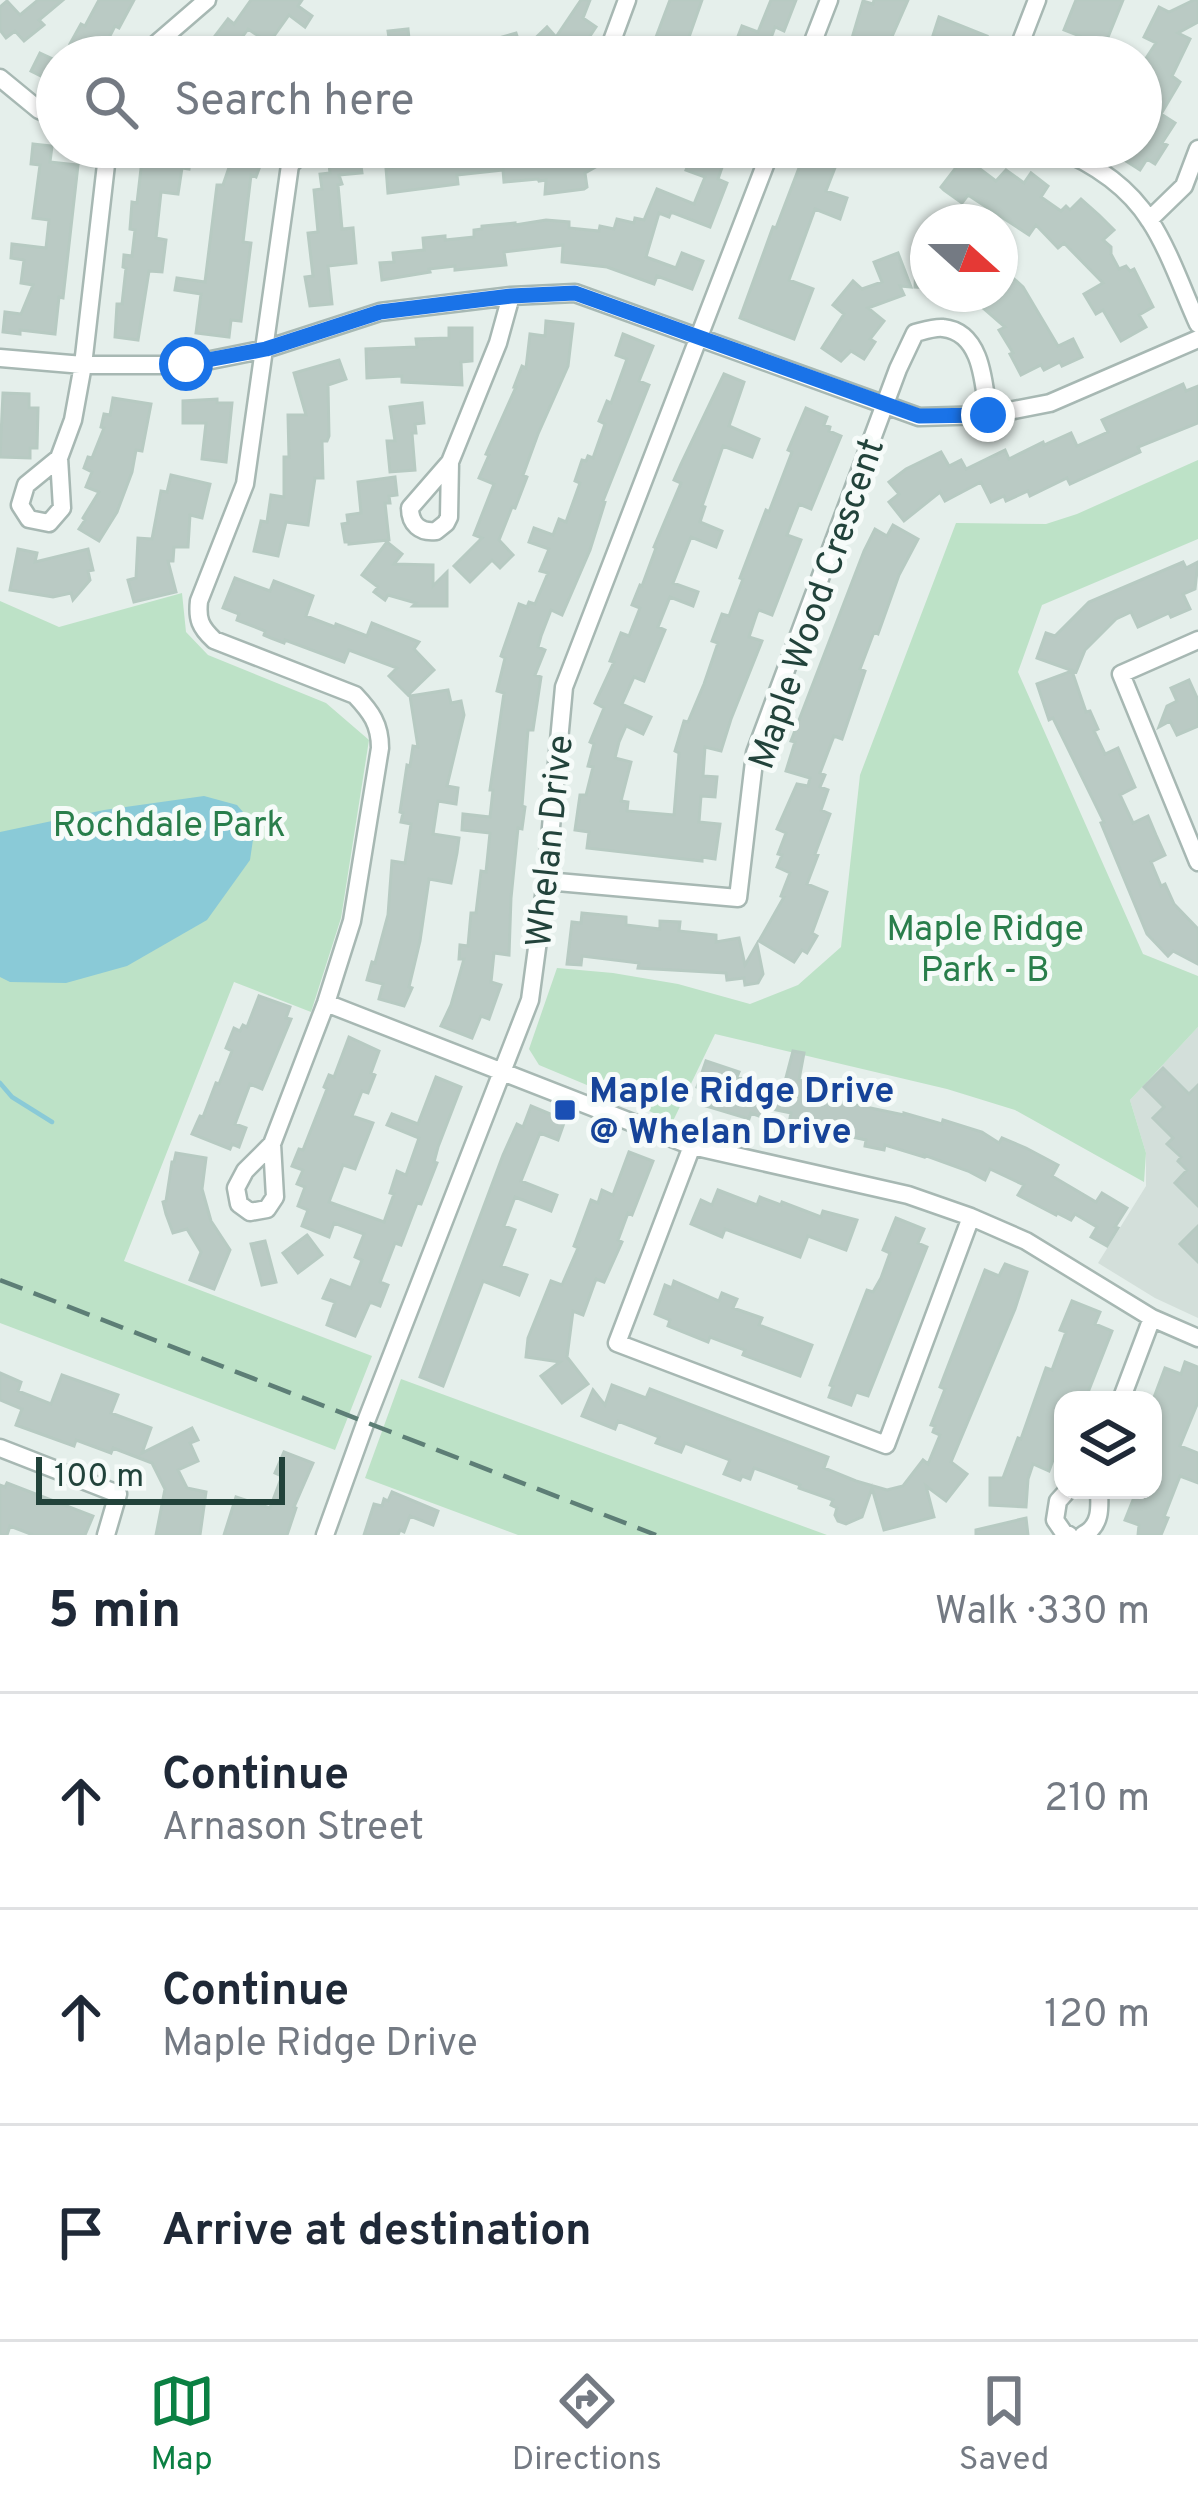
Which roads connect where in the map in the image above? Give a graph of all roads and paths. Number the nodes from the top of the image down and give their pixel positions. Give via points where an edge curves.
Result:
1 (207, 0) edge
2 (627, 0) edge
3 (830, 0) edge
4 (1037, 0) edge
5 (165, 36) edge
6 (614, 36) edge
7 (815, 36) edge
8 (1023, 36) edge
9 (0, 79) edge
10 (36, 108) edge
11 (1198, 149) edge
12 (105, 168) edge
13 (290, 168) edge
14 (764, 168) edge
15 (1094, 168) edge
16 (1149, 220) junction
17 (511, 296) junction
18 (1198, 324) edge
19 (698, 338) junction
20 (1198, 338) edge
21 (266, 349) junction
22 (0, 358) edge
23 (83, 365) junction
24 (885, 404) junction
25 (988, 415) junction
26 (59, 458) dead end
27 (450, 462) dead end
28 (1198, 640) edge
29 (1198, 862) edge
30 (546, 880) junction
31 (326, 1004) junction
32 (503, 1074) junction
33 (272, 1144) dead end
34 (692, 1146) junction
35 (971, 1217) junction
36 (1153, 1318) junction
37 (1198, 1337) edge
38 (1125, 1391) edge
39 (0, 1448) edge
40 (1060, 1499) edge
41 (1099, 1499) edge
42 (106, 1535) edge
43 (325, 1535) edge
44 (1070, 1535) edge
45 (1083, 1535) edge

1 - 5 street
2 - 6 street
3 - 7 street
4 - 8 street
9 - 10 street
11 - 16 street via 1184,186
12 - 23 street
13 - 21 street
14 - 19 street, Whelan Drive
15 - 16 street
16 - 18 street
17 - 19 street via 575,293
17 - 21 street via 380,312
17 - 27 street
19 - 24 street
19 - 30 street, Whelan Drive via 564,687
20 - 25 street via 1050,403
21 - 23 street via 186,364
21 - 31 street via 245,484 197,618 214,640 356,695 380,730 352,921
22 - 23 street
23 - 26 street
24 - 25 street via 919,416
24 - 25 street via 915,333 943,327 970,343
24 - 30 street, Maple Wood Crescent via 755,753 738,898
28 - 29 street via 1121,674
30 - 32 street, Whelan Drive via 530,1000
31 - 32 street
31 - 33 street
32 - 34 street
32 - 43 street, Whelan Drive
34 - 35 street
34 - 35 street via 617,1343 886,1445
35 - 36 street
36 - 37 street
36 - 38 street
39 - 42 street via 118,1494
40 - 44 street via 1054,1520
41 - 45 street via 1092,1530

